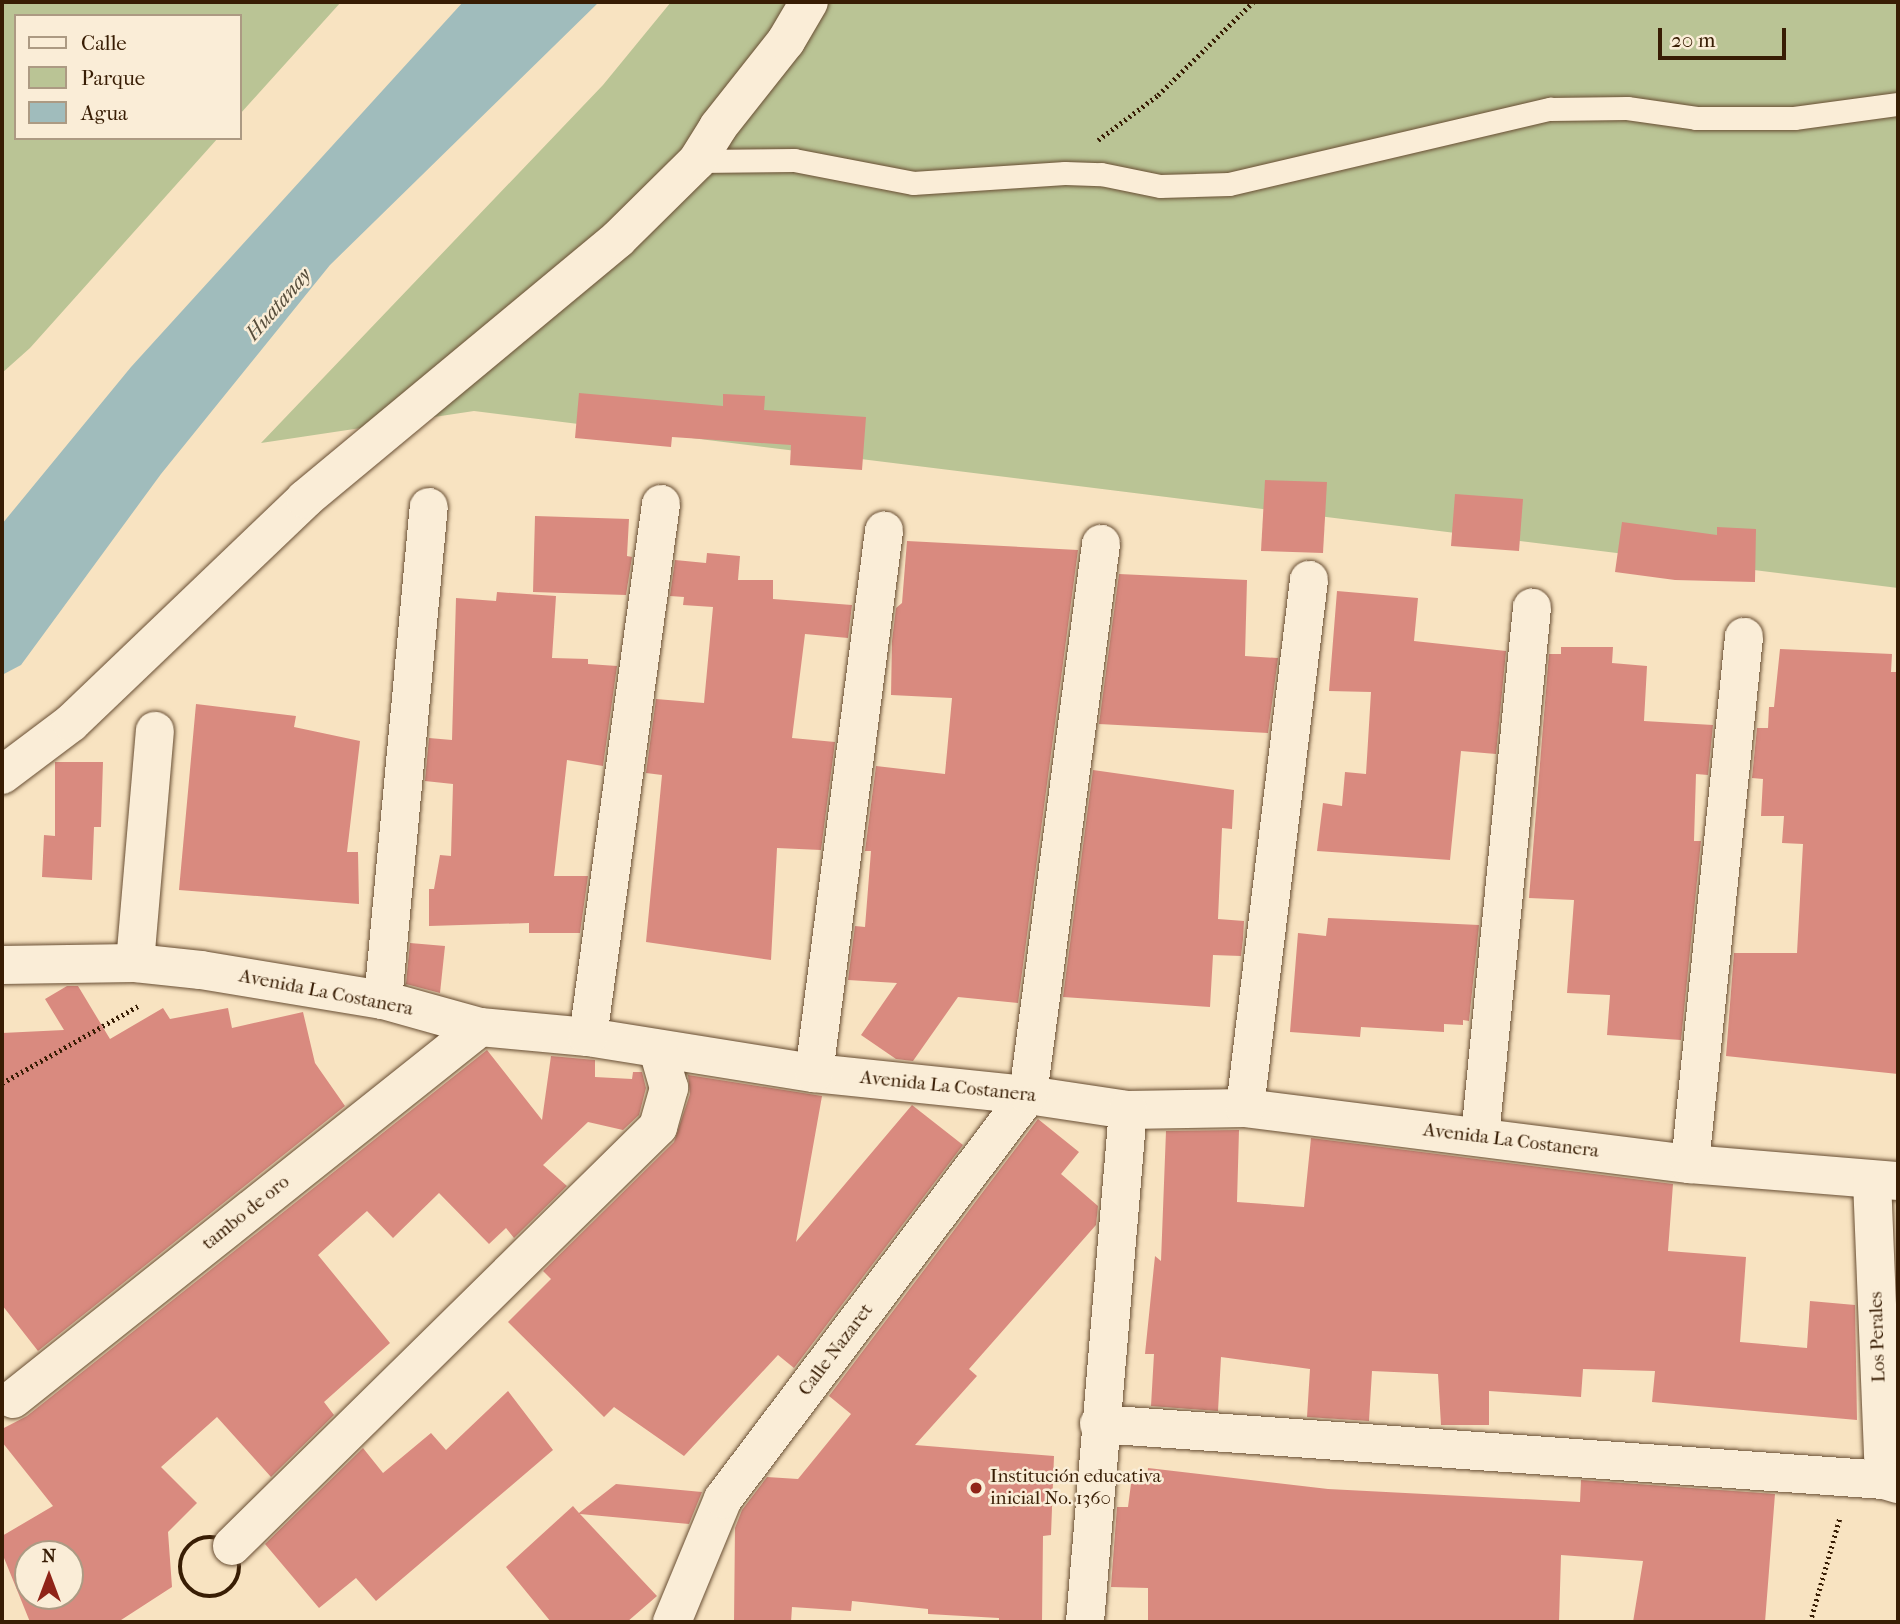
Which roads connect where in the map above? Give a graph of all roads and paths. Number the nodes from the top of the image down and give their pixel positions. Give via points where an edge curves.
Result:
1 (809, 2) edge
2 (1253, 2) edge
3 (1898, 104) edge
4 (697, 161) junction
5 (1065, 173) junction
6 (661, 505) dead end
7 (429, 507) dead end
8 (884, 531) dead end
9 (1101, 544) dead end
10 (1309, 580) dead end
11 (1532, 608) dead end
12 (1744, 637) dead end
13 (155, 731) dead end
14 (2, 775) edge
15 (135, 963) junction
16 (2, 965) edge
17 (383, 1000) junction
18 (143, 1003) dead end
19 (480, 1027) junction
20 (588, 1037) junction
21 (659, 1052) junction
22 (814, 1073) junction
23 (2, 1083) edge
24 (1028, 1095) junction
25 (1245, 1108) junction
26 (1128, 1110) junction
27 (1480, 1137) junction
28 (1690, 1164) junction
29 (1885, 1181) edge
30 (13, 1399) dead end
31 (1099, 1424) junction
32 (1891, 1482) edge
33 (232, 1546) dead end
34 (672, 1622) edge
35 (1085, 1622) edge
36 (1810, 1622) edge

1 - 4 street via 786,41
2 - 5 path via 1158,95 1110,127
3 - 5 lane via 1794,118 1696,118 1628,108 1550,110 1229,184 1160,186 1101,174
4 - 5 lane via 794,160 913,183
4 - 14 street via 618,239 305,499 71,723
6 - 20 street
7 - 17 street
8 - 22 street
9 - 24 street
10 - 25 street
11 - 27 street
12 - 28 street
13 - 15 street
15 - 16 street, Avenida La Costanera
15 - 17 street, Avenida La Costanera
17 - 19 street, Avenida La Costanera
18 - 23 path
19 - 20 street, Avenida La Costanera
19 - 30 street, tambo de oro
20 - 21 street, Avenida La Costanera
21 - 22 street, Avenida La Costanera
21 - 33 street via 669,1088 658,1127
22 - 24 street, Avenida La Costanera
24 - 26 street, Avenida La Costanera
24 - 34 street, Calle Nazaret via 723,1499
25 - 26 street, Avenida La Costanera
25 - 27 street, Avenida La Costanera
26 - 31 street
27 - 28 street, Avenida La Costanera
28 - 29 street, Avenida La Costanera
29 - 32 street, Los Perales
31 - 32 street
31 - 35 street
32 - 36 path via 1844,1503

